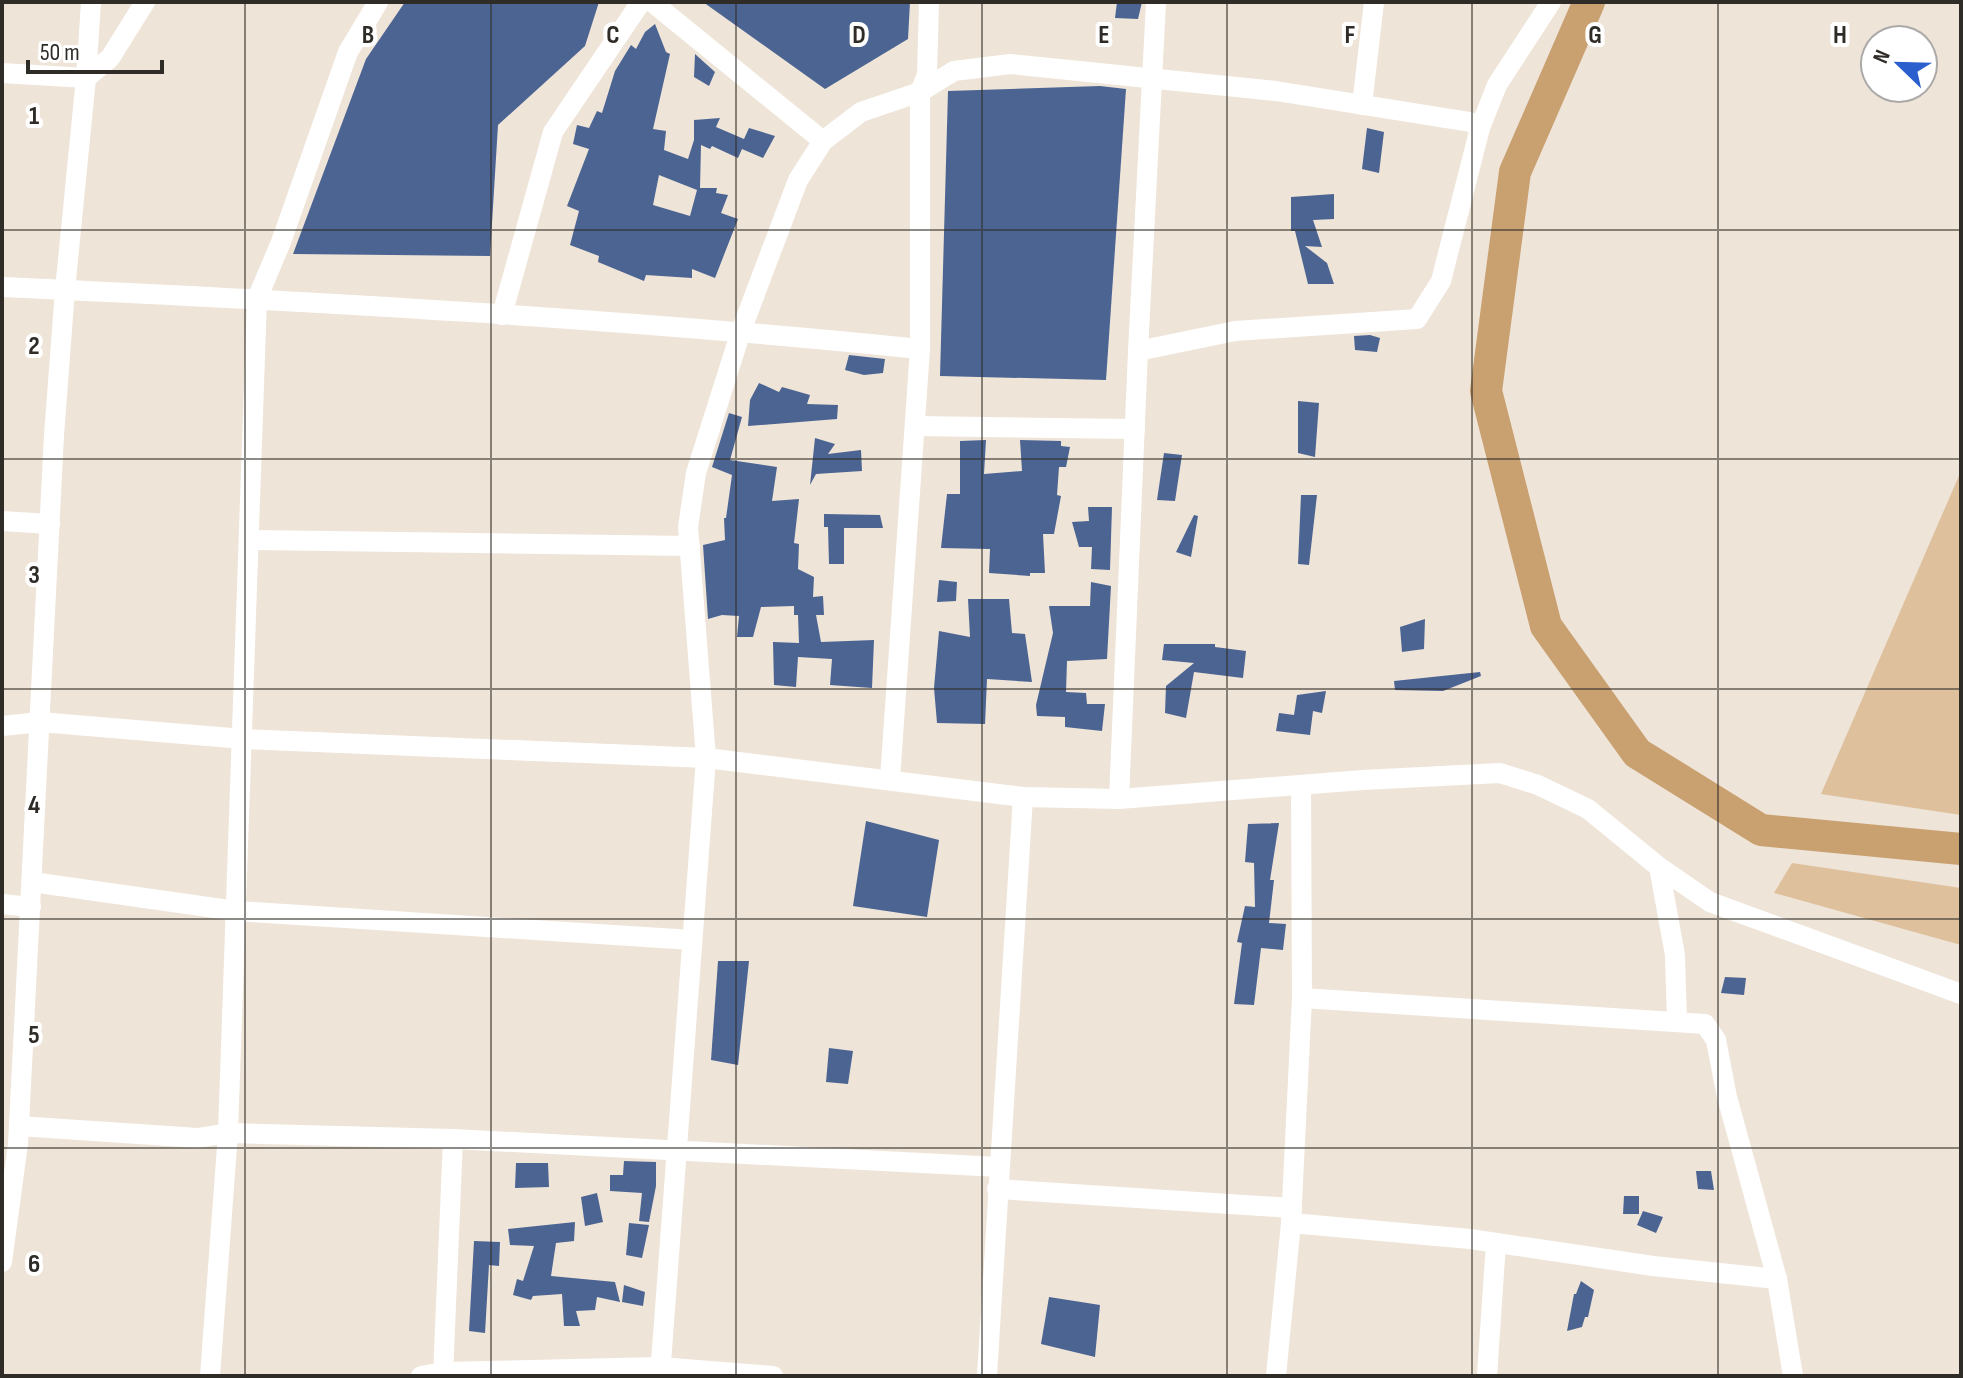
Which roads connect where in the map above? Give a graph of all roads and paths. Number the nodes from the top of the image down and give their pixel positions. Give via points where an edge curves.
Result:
1 (91, 2) edge
2 (145, 2) edge
3 (378, 2) edge
4 (641, 2) edge
5 (652, 2) edge
6 (929, 2) edge
7 (1156, 2) edge
8 (1374, 2) edge
9 (1551, 2) edge
10 (2, 73) edge
11 (1153, 77) junction
12 (86, 78) junction
13 (920, 92) junction
14 (1362, 105) junction
15 (1480, 128) junction
16 (823, 141) junction
17 (2, 287) edge
18 (65, 290) junction
19 (257, 299) junction
20 (502, 315) junction
21 (741, 331) junction
22 (920, 349) junction
23 (1138, 351) junction
24 (915, 426) junction
25 (1135, 429) junction
26 (2, 521) edge
27 (50, 524) junction
28 (249, 540) junction
29 (690, 546) junction
30 (40, 722) junction
31 (2, 726) edge
32 (243, 739) junction
33 (706, 758) junction
34 (890, 779) junction
35 (1301, 785) junction
36 (1023, 797) junction
37 (1119, 799) junction
38 (1659, 867) junction
39 (32, 882) junction
40 (2, 904) edge
41 (31, 907) junction
42 (236, 911) junction
43 (692, 940) junction
44 (1961, 994) edge
45 (1302, 998) junction
46 (1677, 1022) junction
47 (228, 1133) junction
48 (13, 1138) edge
49 (453, 1139) junction
50 (675, 1149) junction
51 (999, 1167) junction
52 (997, 1189) junction
53 (1292, 1216) junction
54 (1496, 1243) junction
55 (2, 1262) edge
56 (1777, 1279) junction
57 (660, 1372) edge
58 (443, 1374) edge
59 (210, 1376) edge
60 (421, 1376) edge
61 (773, 1376) edge
62 (987, 1376) edge
63 (1276, 1376) edge
64 (1487, 1376) edge
65 (1793, 1376) edge

1 - 12 street
2 - 12 street via 110,58
3 - 19 street via 348,52
4 - 20 street via 553,132
5 - 16 street
6 - 13 street via 927,74
7 - 11 street
8 - 14 street
9 - 15 street via 1497,85
10 - 12 street
11 - 13 street via 1010,64 954,71
11 - 14 street
11 - 23 street
12 - 18 street
13 - 16 street via 861,112
13 - 22 street
14 - 15 street
15 - 23 street via 1441,281 1417,319 1235,331
16 - 21 street via 798,180
17 - 18 street
18 - 19 street
18 - 27 street
19 - 20 street
19 - 28 street
20 - 21 street
21 - 22 street
21 - 29 street via 696,473
22 - 24 street
23 - 25 street
24 - 25 street
24 - 34 street
25 - 37 street
26 - 27 street
27 - 30 street
28 - 29 street
28 - 32 street
29 - 33 street
30 - 31 street
30 - 32 street
30 - 39 street
32 - 33 street
32 - 42 street
33 - 34 street
33 - 43 street
34 - 36 street
35 - 37 street
35 - 38 street via 1500,773 1588,809
35 - 45 street
36 - 37 street
36 - 51 street
38 - 44 street via 1710,902
38 - 46 street via 1675,955
39 - 41 street
39 - 42 street
40 - 41 street
41 - 48 street
42 - 43 street
42 - 47 street
43 - 50 street
45 - 46 street
45 - 53 street
46 - 56 street via 1705,1024 1716,1040
47 - 48 street via 198,1138
47 - 49 street
47 - 59 street
48 - 55 street
49 - 50 street
49 - 58 street
50 - 51 street
50 - 57 street
51 - 52 street
52 - 53 street
52 - 62 street
53 - 54 street
53 - 63 street
54 - 56 street
54 - 64 street
56 - 65 street
57 - 58 street
57 - 61 street
58 - 60 street

